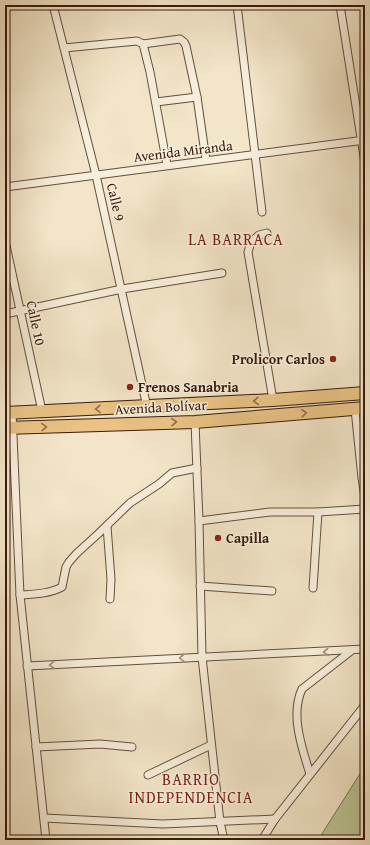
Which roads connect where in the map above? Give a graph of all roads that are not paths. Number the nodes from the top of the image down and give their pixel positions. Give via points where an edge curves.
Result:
1 (53, 5) edge
2 (237, 5) edge
3 (340, 5) edge
4 (143, 44) junction
5 (64, 48) junction
6 (196, 97) junction
7 (156, 102) junction
8 (363, 140) edge
9 (255, 155) junction
10 (206, 160) junction
11 (365, 163) edge
12 (167, 165) junction
13 (96, 175) junction
14 (5, 186) edge
15 (262, 212) dead end
16 (267, 233) dead end
17 (5, 241) edge
18 (222, 273) dead end
19 (122, 289) junction
20 (21, 311) junction
21 (5, 314) edge
22 (365, 393) edge
23 (273, 400) junction
24 (147, 407) junction
25 (360, 408) edge
26 (42, 411) junction
27 (8, 413) edge
28 (195, 422) junction
29 (9, 428) edge
30 (197, 468) junction
31 (365, 497) edge
32 (365, 508) edge
33 (318, 512) junction
34 (199, 521) junction
35 (107, 526) junction
36 (200, 586) junction
37 (313, 588) dead end
38 (272, 591) dead end
39 (20, 595) junction
40 (110, 599) dead end
41 (365, 649) edge
42 (352, 650) junction
43 (202, 657) junction
44 (27, 666) junction
45 (365, 705) edge
46 (211, 745) junction
47 (36, 747) junction
48 (132, 747) dead end
49 (148, 774) dead end
50 (310, 774) junction
51 (44, 818) junction
52 (276, 819) junction
53 (220, 822) junction
54 (46, 840) edge
55 (224, 840) edge
56 (262, 840) edge

1 - 5 street, Calle 9
2 - 9 street
3 - 8 street
4 - 5 street via 135,41
4 - 6 street via 180,39 184,42
4 - 7 street
5 - 13 street, Calle 9
6 - 7 street
6 - 10 street
7 - 12 street
8 - 9 street, Avenida Miranda
8 - 11 street
9 - 10 street, Avenida Miranda
9 - 15 street
10 - 12 street, Avenida Miranda
12 - 13 street, Avenida Miranda
13 - 14 street, Avenida Miranda
13 - 19 street, Calle 9
16 - 23 street via 251,242 248,252
17 - 20 street, Calle 10
18 - 19 street
19 - 20 street
19 - 24 street, Calle 9
20 - 21 street
20 - 26 street, Calle 10
22 - 23 main road, Avenida Bolívar
23 -> 24 main road, Avenida Bolívar
24 -> 26 main road, Avenida Bolívar
28 -> 25 main road, Avenida Bolívar
25 - 31 street
26 - 27 main road, Avenida Bolívar
27 - 29 street
29 -> 28 main road, Avenida Bolívar
28 - 30 street
29 - 39 street
30 - 34 street
30 - 35 street via 172,473 130,503
32 - 33 street
33 - 34 street via 270,512
33 - 37 street
34 - 36 street
35 - 39 street via 69,562 62,587 42,594
35 - 40 street
36 - 38 street
36 - 43 street
39 - 44 street
41 - 42 street
42 -> 43 street
42 - 50 street via 302,689 298,698 301,745
43 -> 44 street
43 - 46 street
44 - 47 street
45 - 50 street
46 - 49 street
46 - 53 street
47 - 48 street via 100,744
47 - 51 street
50 - 52 street
51 - 53 street via 163,824
51 - 54 street
52 - 53 street
52 - 56 street
53 - 55 street

